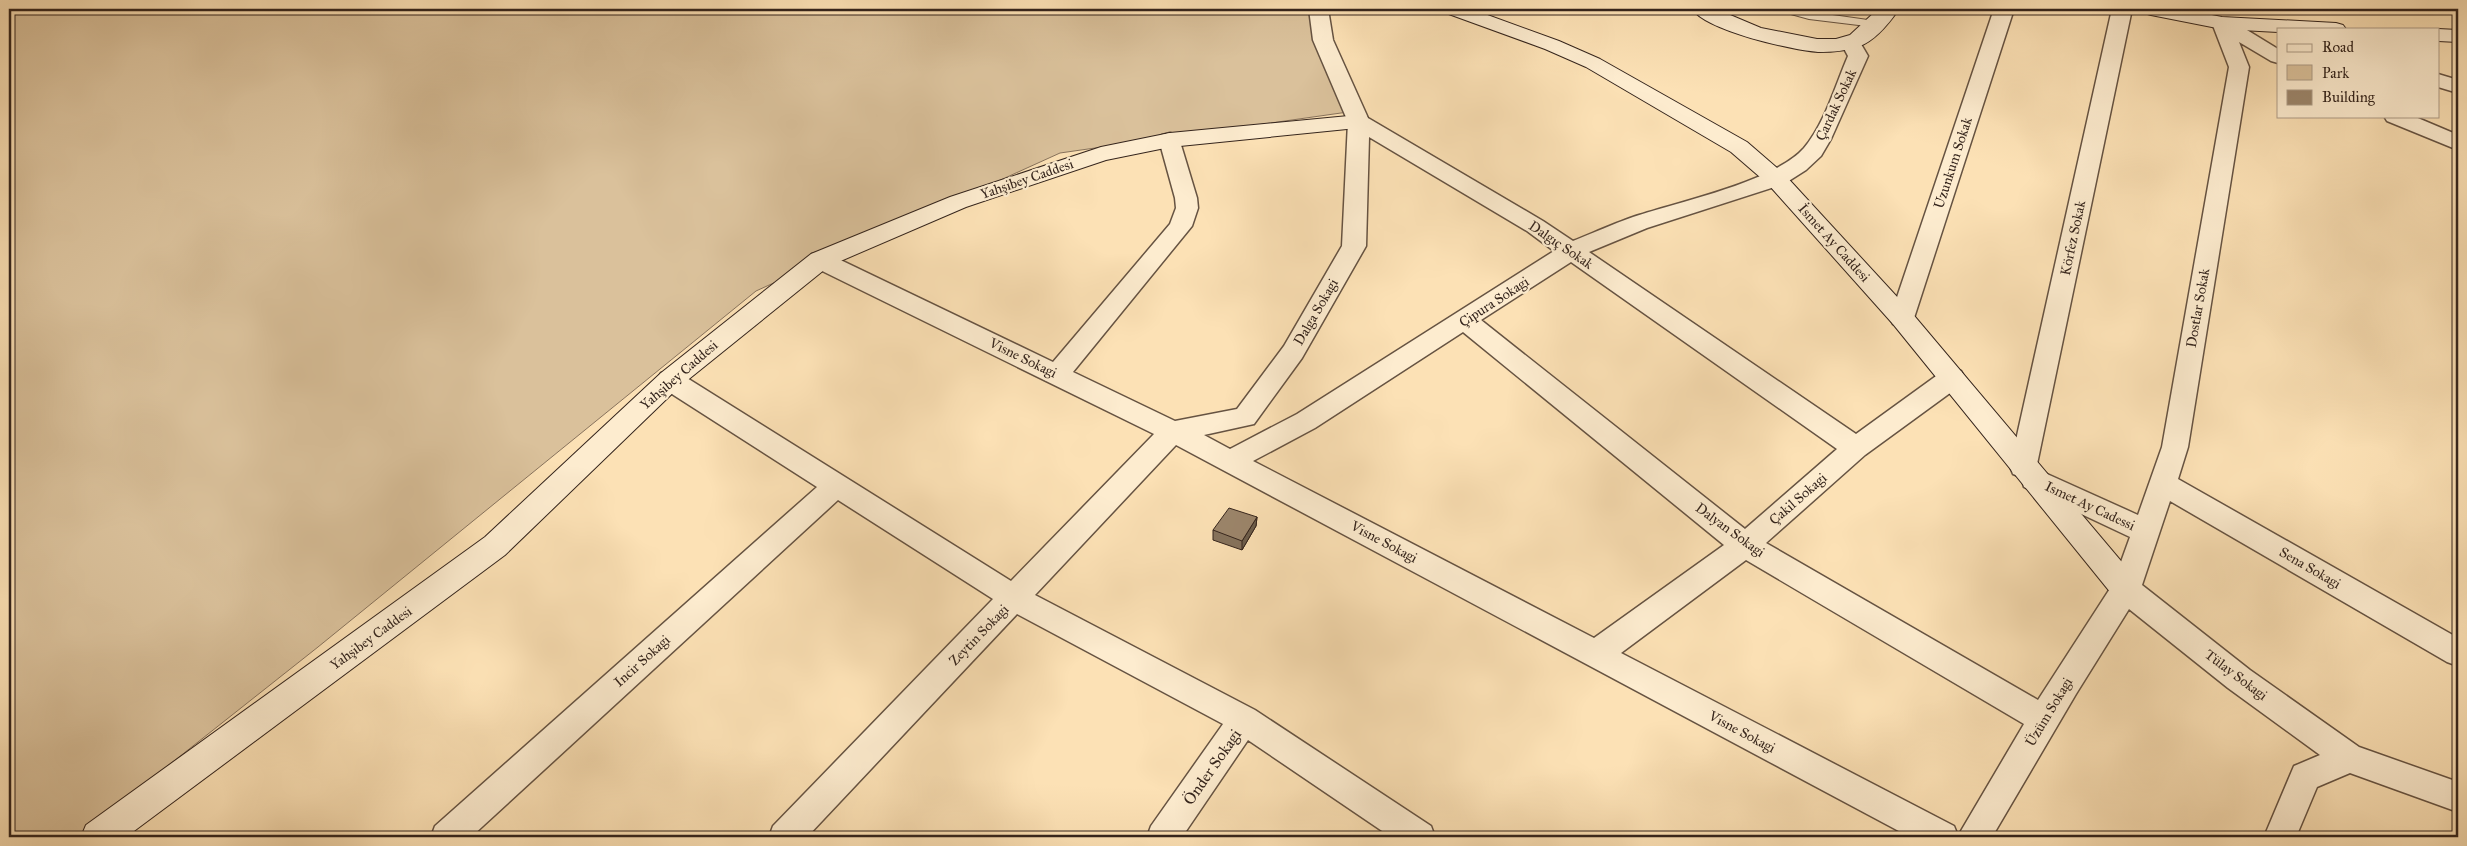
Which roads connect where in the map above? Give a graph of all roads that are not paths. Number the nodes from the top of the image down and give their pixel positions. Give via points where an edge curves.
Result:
1 (1318, 9) edge
2 (1453, 9) edge
3 (1702, 9) edge
4 (1778, 9) edge
5 (2004, 9) edge
6 (2122, 9) edge
7 (2151, 9) edge
8 (1882, 16) edge
9 (2222, 23) junction
10 (2303, 28) edge
11 (2440, 35) edge
12 (2458, 36) edge
13 (1851, 43) junction
14 (2277, 56) edge
15 (2440, 81) edge
16 (2458, 87) edge
17 (2399, 118) edge
18 (1358, 122) junction
19 (1170, 140) junction
20 (2458, 142) edge
21 (1776, 179) junction
22 (1571, 251) junction
23 (820, 260) junction
24 (1902, 318) junction
25 (1465, 321) junction
26 (1056, 374) junction
27 (1952, 378) junction
28 (670, 380) junction
29 (1173, 431) junction
30 (1856, 448) junction
31 (1229, 461) junction
32 (2028, 473) junction
33 (2162, 484) junction
34 (836, 486) junction
35 (2146, 532) junction
36 (1745, 545) junction
37 (2126, 589) junction
38 (1014, 598) junction
39 (2458, 653) edge
40 (1596, 654) junction
41 (1244, 720) junction
42 (2044, 720) junction
43 (2349, 758) junction
44 (2458, 797) edge
45 (98, 837) edge
46 (447, 837) edge
47 (785, 837) edge
48 (1163, 837) edge
49 (1419, 837) edge
50 (1942, 837) edge
51 (1974, 837) edge
52 (2280, 837) edge

1 - 18 street via 1324,40
2 - 21 street, İsmet Ay Caddesi via 1543,41 1593,63 1739,147
3 - 13 street via 1728,23 1776,38 1810,43
4 - 8 lane via 1809,16
5 - 24 street, Uzunkum Sokak
6 - 32 street, Körfez Sokak
7 - 9 street
8 - 13 street via 1863,37
9 - 10 street
9 - 14 street
9 - 33 street, Dostlar Sokak via 2239,67 2174,447
11 - 12 street
13 - 21 street, Çardak Sokak via 1858,56 1821,140 1805,160
15 - 16 street
17 - 20 street
18 - 19 street, Yahşibey Caddesi
18 - 22 street, Dalgıç Sokak via 1535,226
18 - 29 street, Dalga Sokagi via 1354,246 1293,352 1245,417
19 - 23 street, Yahşibey Caddesi via 1101,154 958,202
19 - 26 street via 1186,198 1187,208 1181,226
21 - 22 street, Çipura Sokagi via 1639,223
21 - 24 street, İsmet Ay Caddesi
22 - 25 street, Çipura Sokagi
22 - 30 street, Dalgıç Sokak
23 - 26 street, Visne Sokagi
23 - 28 street, Yahşibey Caddesi
24 - 27 street, İsmet Ay Caddesi
25 - 31 street, Çipura Sokagi via 1306,421
25 - 36 street, Dalyan Sokagi
26 - 29 street, Visne Sokagi
27 - 30 street, Çakil Sokagi
27 - 32 street, İsmet Ay Caddesi
28 - 34 street
28 - 45 street, Yahşibey Caddesi via 495,546
29 - 31 street, Visne Sokagi
29 - 38 street, Zeytin Sokagi
30 - 36 street, Çakil Sokagi
31 - 40 street, Visne Sokagi
32 - 35 street, Ismet Ay Cadessi
32 - 37 street, İsmet Ay Caddesi
33 - 35 street, Dostlar Sokak
33 - 39 street, Sena Sokagi
34 - 38 street
34 - 46 street, Incir Sokagi
35 - 37 street, Dostlar Sokak
36 - 40 street, Çakil Sokagi
36 - 42 street, Dalyan Sokagi
37 - 42 street, Üzüm Sokagi
37 - 43 street, Tülay Sokagi via 2239,678
38 - 41 street
38 - 47 street, Zeytin Sokagi
40 - 50 street, Visne Sokagi
41 - 48 street, Önder Sokagi
41 - 49 street
42 - 51 street, Üzüm Sokagi
43 - 44 street, Tülay Sokagi
43 - 52 street via 2305,777

